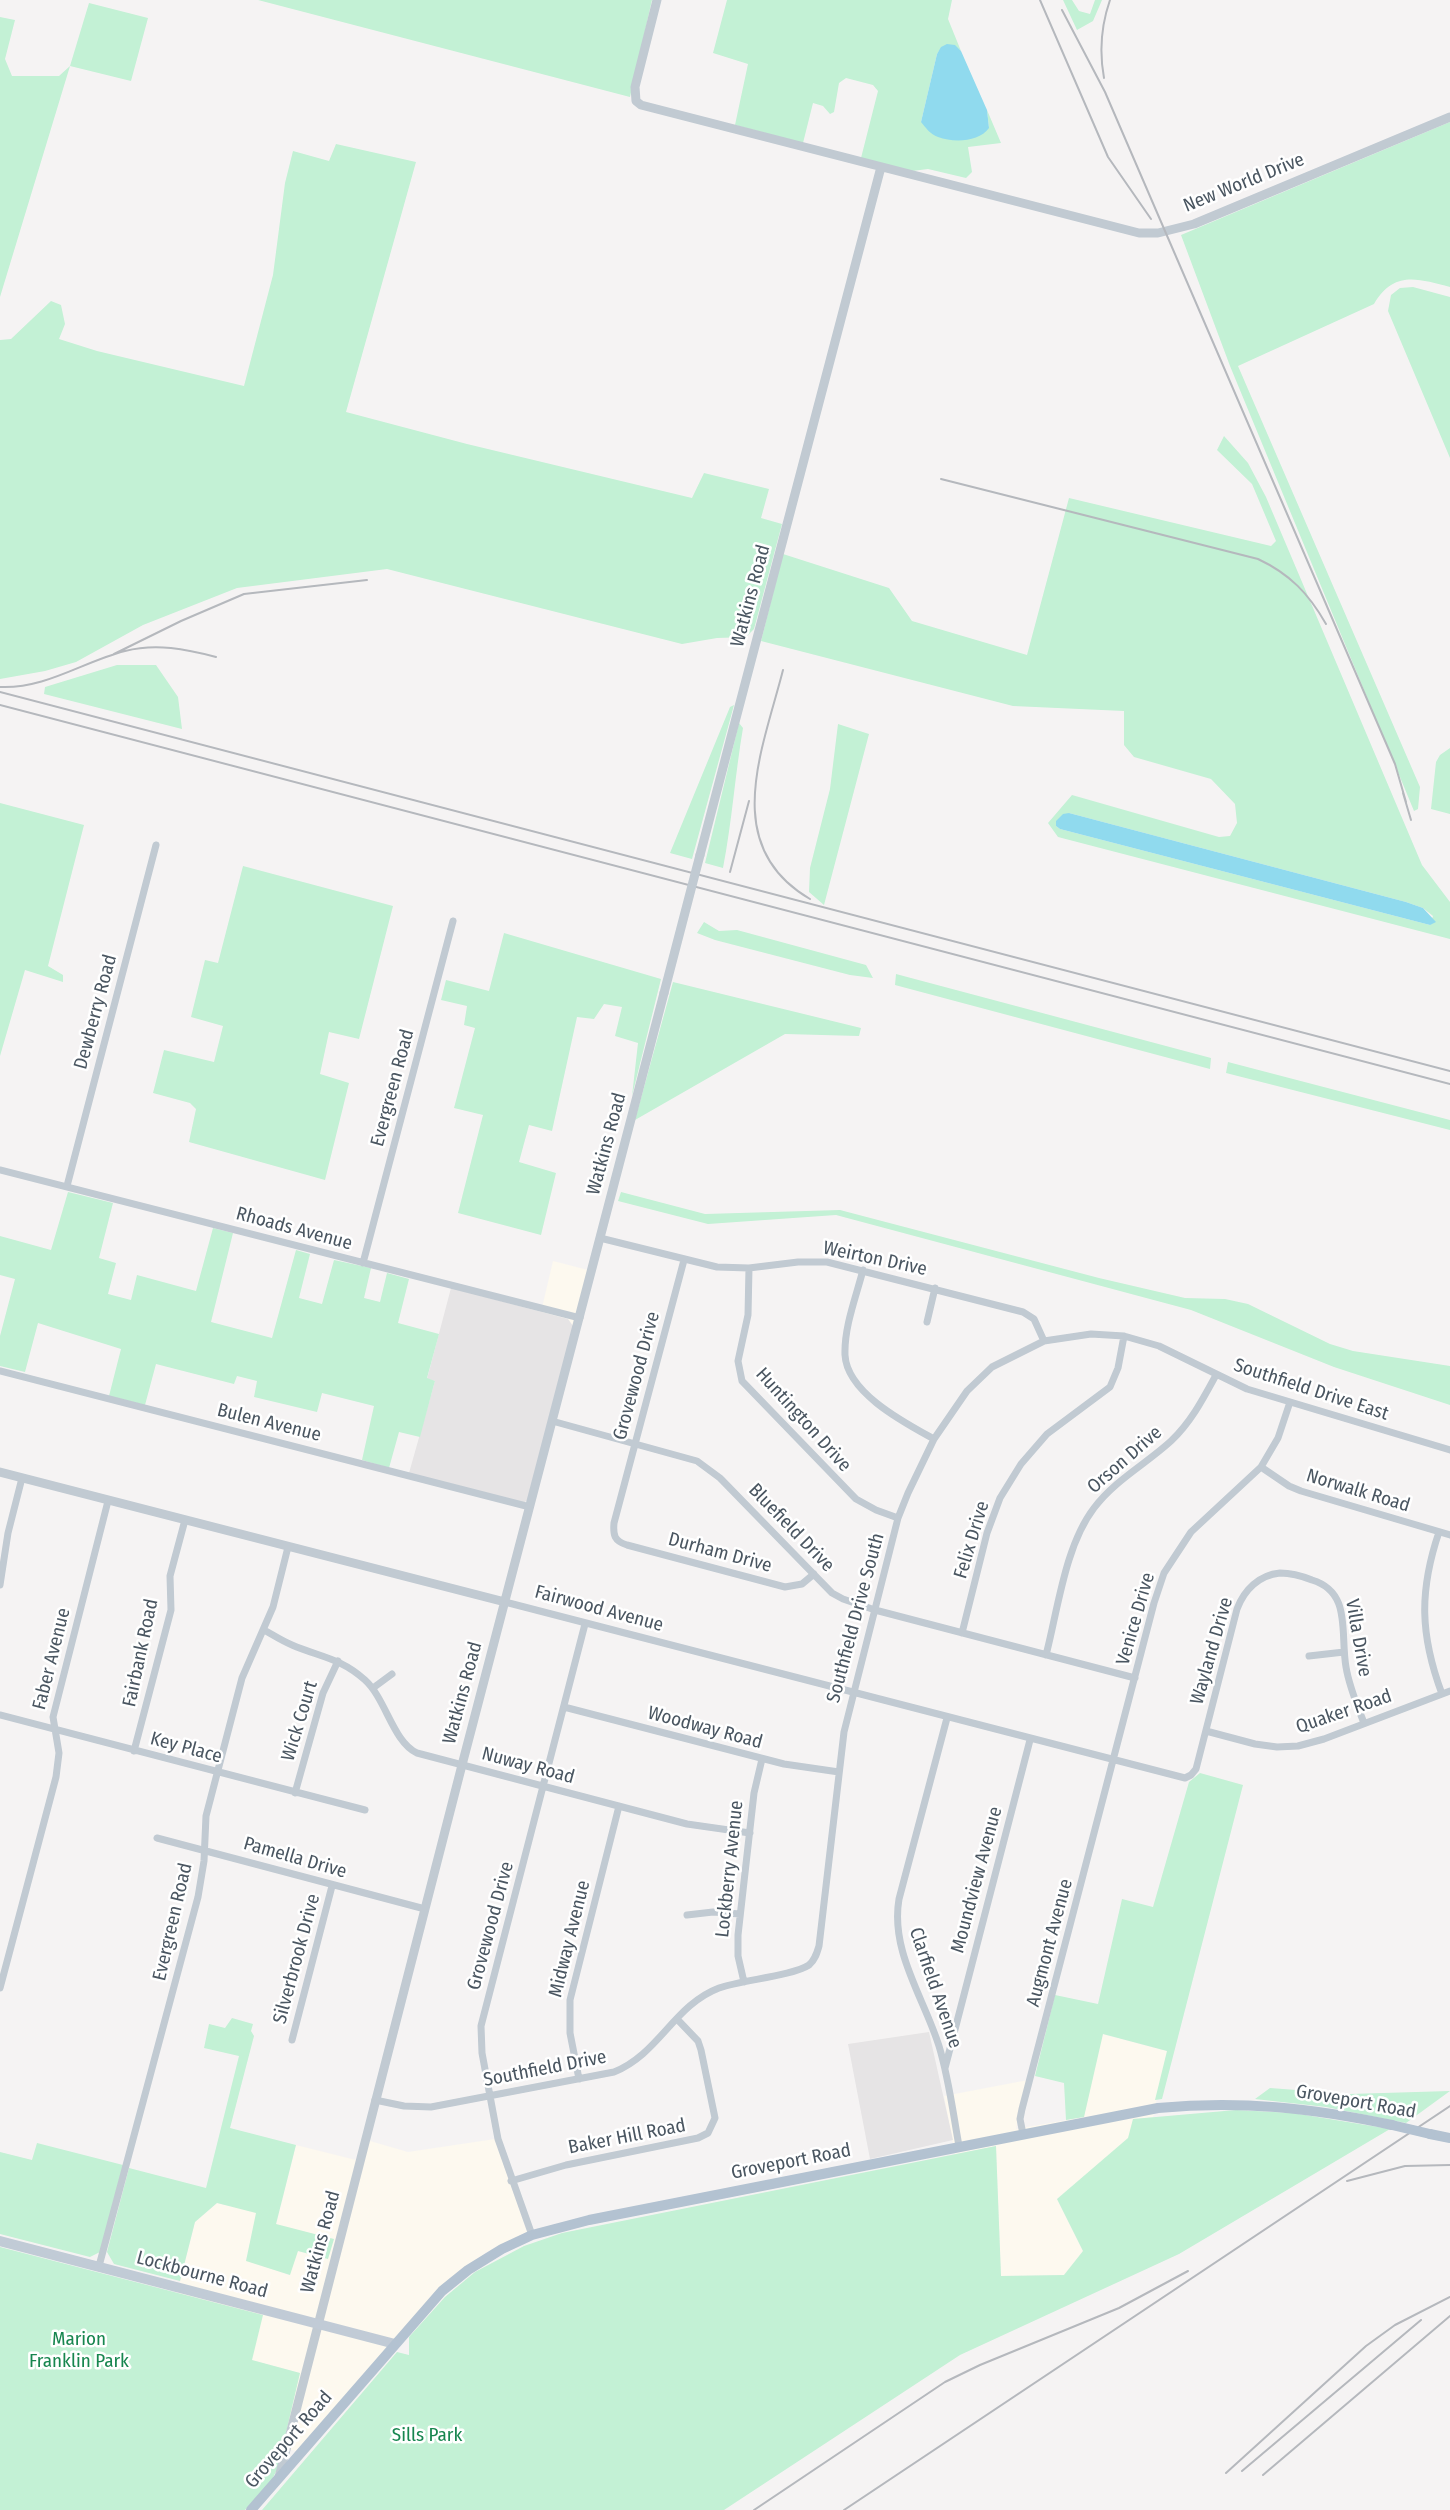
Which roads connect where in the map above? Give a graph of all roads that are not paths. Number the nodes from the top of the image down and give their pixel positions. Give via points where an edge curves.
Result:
1 (657, 0) edge
2 (1450, 117) edge
3 (881, 167) junction
4 (156, 845) dead end
5 (453, 922) dead end
6 (0, 1170) edge
7 (67, 1186) junction
8 (600, 1238) junction
9 (684, 1261) junction
10 (363, 1263) junction
11 (750, 1268) junction
12 (863, 1270) junction
13 (935, 1288) junction
14 (580, 1318) junction
15 (927, 1322) dead end
16 (1124, 1336) junction
17 (1044, 1341) junction
18 (0, 1370) edge
19 (1216, 1375) junction
20 (1290, 1402) junction
21 (552, 1421) junction
22 (934, 1439) junction
23 (636, 1443) junction
24 (1450, 1450) edge
25 (1261, 1467) junction
26 (0, 1472) edge
27 (22, 1478) junction
28 (108, 1501) junction
29 (530, 1507) junction
30 (898, 1518) junction
31 (184, 1520) junction
32 (1439, 1532) junction
33 (1450, 1535) edge
34 (616, 1539) joint
35 (288, 1547) junction
36 (814, 1574) junction
37 (1302, 1576) joint
38 (0, 1586) edge
39 (505, 1602) junction
40 (875, 1610) junction
41 (585, 1624) junction
42 (264, 1630) junction
43 (962, 1633) junction
44 (1343, 1652) junction
45 (1046, 1655) junction
46 (1309, 1656) dead end
47 (338, 1661) junction
48 (392, 1674) dead end
49 (1135, 1678) junction
50 (373, 1688) junction
51 (1446, 1692) edge
52 (853, 1693) junction
53 (564, 1707) junction
54 (0, 1715) edge
55 (947, 1718) junction
56 (1364, 1723) junction
57 (54, 1730) junction
58 (1206, 1731) junction
59 (1030, 1740) junction
60 (135, 1751) junction
61 (762, 1759) junction
62 (1113, 1761) junction
63 (462, 1765) junction
64 (218, 1772) junction
65 (839, 1773) junction
66 (1188, 1777) joint
67 (544, 1786) junction
68 (295, 1793) junction
69 (619, 1806) junction
70 (365, 1810) dead end
71 (750, 1833) junction
72 (158, 1838) dead end
73 (204, 1849) junction
74 (332, 1886) junction
75 (425, 1909) junction
76 (740, 1914) junction
77 (687, 1915) dead end
78 (813, 1961) joint
79 (744, 1982) junction
80 (0, 1988) edge
81 (677, 2019) junction
82 (292, 2040) dead end
83 (944, 2069) junction
84 (579, 2079) junction
85 (490, 2096) junction
86 (375, 2100) junction
87 (1023, 2134) junction
88 (1450, 2138) edge
89 (959, 2146) junction
90 (511, 2181) junction
91 (532, 2235) junction
92 (0, 2241) edge
93 (99, 2266) junction
94 (318, 2323) junction
95 (395, 2344) junction
96 (279, 2477) junction
97 (251, 2510) edge

1 - 3 street via 635,87 641,105
2 - 3 street, New World Drive via 1194,224 1158,233 1120,229
3 - 8 street, Watkins Road, bridge
4 - 7 street, Dewberry Road
5 - 10 street, Evergreen Road
6 - 7 street, Rhoads Avenue
7 - 10 street, Rhoads Avenue
8 - 9 street, Weirton Drive
8 - 14 street, Watkins Road
9 - 11 street, Weirton Drive
9 - 23 street, Grovewood Drive
10 - 14 street, Rhoads Avenue
11 - 12 street, Weirton Drive via 809,1261
11 - 30 street, Huntington Drive via 748,1315 738,1361 742,1381 856,1499
12 - 13 street, Weirton Drive
12 - 22 street via 846,1340 846,1365 862,1390
13 - 15 street
13 - 17 street, Weirton Drive via 1023,1311 1034,1319
14 - 21 street, Watkins Road
16 - 17 street, Southfield Drive East via 1091,1334
16 - 19 street, Southfield Drive East via 1159,1346
16 - 43 street, Felix Drive via 1110,1387 1047,1434 1000,1498
17 - 22 street, Southfield Drive South via 978,1379
18 - 29 street, Bulen Avenue
19 - 20 street, Southfield Drive East
19 - 45 street, Orson Drive via 1183,1428 1118,1483 1087,1519 1070,1557
20 - 24 street, Southfield Drive East
20 - 25 street, Venice Drive via 1278,1438
21 - 23 street, Bluefield Drive
21 - 29 street, Watkins Road
22 - 30 street, Southfield Drive South
23 - 34 street, Grovewood Drive via 614,1523
23 - 36 street, Bluefield Drive via 682,1455 710,1470
25 - 32 street, Norwalk Road via 1301,1491
25 - 49 street, Venice Drive via 1191,1532 1172,1559 1154,1603
26 - 27 street, Fairwood Avenue
27 - 28 street, Fairwood Avenue
27 - 38 street
28 - 31 street, Fairwood Avenue
28 - 57 street, Faber Avenue via 56,1704
29 - 39 street, Watkins Road
30 - 40 street, Southfield Drive South
31 - 35 street, Fairwood Avenue
31 - 60 street, Fairbank Road via 170,1576 171,1610
32 - 33 street, Norwalk Road
32 - 51 street via 1426,1580 1424,1616 1428,1652
34 - 36 street, Durham Drive via 785,1587 802,1584
35 - 39 street, Fairwood Avenue
35 - 42 street, Evergreen Road
36 - 40 street, Bluefield Drive via 837,1597
37 - 44 street, Villa Drive via 1324,1584 1337,1597
37 - 58 street, Wayland Drive via 1269,1576 1244,1595
39 - 41 street, Fairwood Avenue
39 - 63 street, Watkins Road
40 - 43 street, Bluefield Drive
40 - 52 street, Southfield Drive South
41 - 52 street, Fairwood Avenue
41 - 53 street, Grovewood Drive
42 - 47 street, Nuway Road
42 - 64 street, Evergreen Road via 242,1678
43 - 45 street, Bluefield Drive
44 - 46 street
44 - 56 street, Villa Drive
45 - 49 street, Bluefield Drive
47 - 50 street, Nuway Road
47 - 68 street, Wick Court via 323,1693
48 - 50 street
49 - 62 street, Venice Drive
50 - 63 street, Nuway Road via 412,1751
51 - 56 street, Quaker Road
52 - 55 street, Fairwood Avenue
52 - 65 street, Southfield Drive South
53 - 61 street, Woodway Road
53 - 67 street, Grovewood Drive
54 - 57 street, Key Place
55 - 59 street, Fairwood Avenue
55 - 83 street, Clarfield Avenue via 899,1899 897,1925
56 - 58 street, Quaker Road via 1287,1747
57 - 60 street, Key Place
57 - 80 street, Faber Avenue via 59,1753 56,1777
58 - 66 street, Wayland Drive via 1196,1769
59 - 62 street, Fairwood Avenue
59 - 83 street, Moundview Avenue
60 - 64 street, Key Place
61 - 65 street, Woodway Road
61 - 71 street, Lockberry Avenue
62 - 66 street, Fairwood Avenue
62 - 87 street, Augmont Avenue via 1020,2119
63 - 67 street, Nuway Road
63 - 75 street, Watkins Road
64 - 68 street, Key Place
64 - 73 street, Evergreen Road via 206,1816
65 - 78 street, Southfield Drive South via 819,1946
67 - 69 street, Nuway Road
67 - 85 street, Grovewood Drive via 481,2026
68 - 70 street, Key Place
69 - 71 street, Nuway Road via 701,1827
69 - 84 street, Midway Avenue via 570,2000 570,2032
71 - 76 street, Lockberry Avenue
72 - 73 street, Pamella Drive
73 - 74 street, Pamella Drive
73 - 93 street, Evergreen Road via 198,1897
74 - 75 street, Pamella Drive
74 - 82 street, Silverbrook Drive
75 - 86 street, Watkins Road
76 - 77 street
76 - 79 street, Lockberry Avenue via 737,1945
78 - 79 street, Southfield Drive via 801,1969
79 - 81 street, Southfield Drive via 708,1994
81 - 84 street, Southfield Drive via 634,2063
81 - 90 street, Baker Hill Road via 701,2050 715,2118 708,2133
83 - 89 street, Clarfield Avenue
84 - 85 street, Southfield Drive
85 - 86 street, Southfield Drive via 431,2107
85 - 90 street, Grovewood Drive
86 - 94 street, Watkins Road
87 - 88 main road, Groveport Road, bridge via 1131,2112 1218,2104 1302,2108
87 - 89 main road, Groveport Road
89 - 91 main road, Groveport Road
90 - 91 street, Grovewood Drive
91 - 95 main road, Groveport Road via 482,2260 454,2281
92 - 93 main road, Lockbourne Road
93 - 94 main road, Lockbourne Road
94 - 95 main road, Lockbourne Road
94 - 96 street, Watkins Road
95 - 96 main road, Groveport Road
96 - 97 main road, Groveport Road

